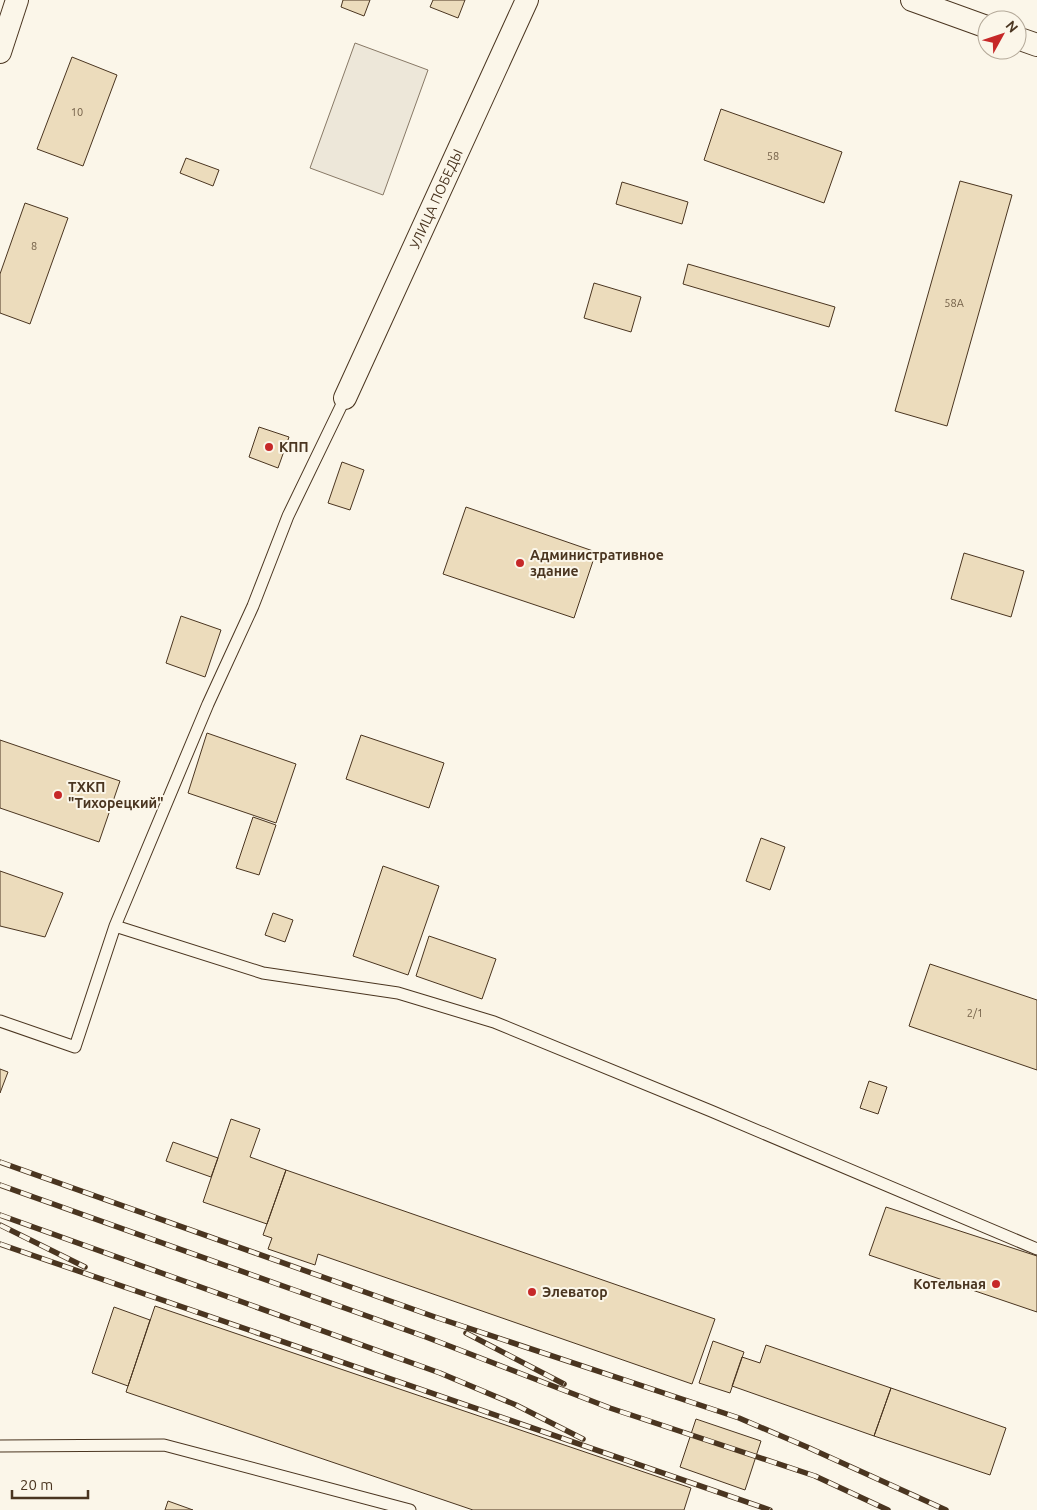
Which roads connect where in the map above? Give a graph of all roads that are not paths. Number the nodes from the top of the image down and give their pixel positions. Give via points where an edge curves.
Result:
1 (17, 0) edge
2 (526, 0) edge
3 (912, 0) edge
4 (977, 23) edge
5 (0, 52) edge
6 (345, 398) joint
7 (115, 926) junction
8 (0, 1021) edge
9 (1037, 1249) edge
10 (0, 1446) edge
11 (410, 1510) edge

1 - 5 street
2 - 6 street, УЛИЦА ПОБЕДЫ
3 - 4 street
6 - 7 lane via 288,516 253,606 208,704
7 - 8 lane via 76,1047
7 - 9 lane via 263,973 398,993 494,1022
10 - 11 lane via 164,1445

